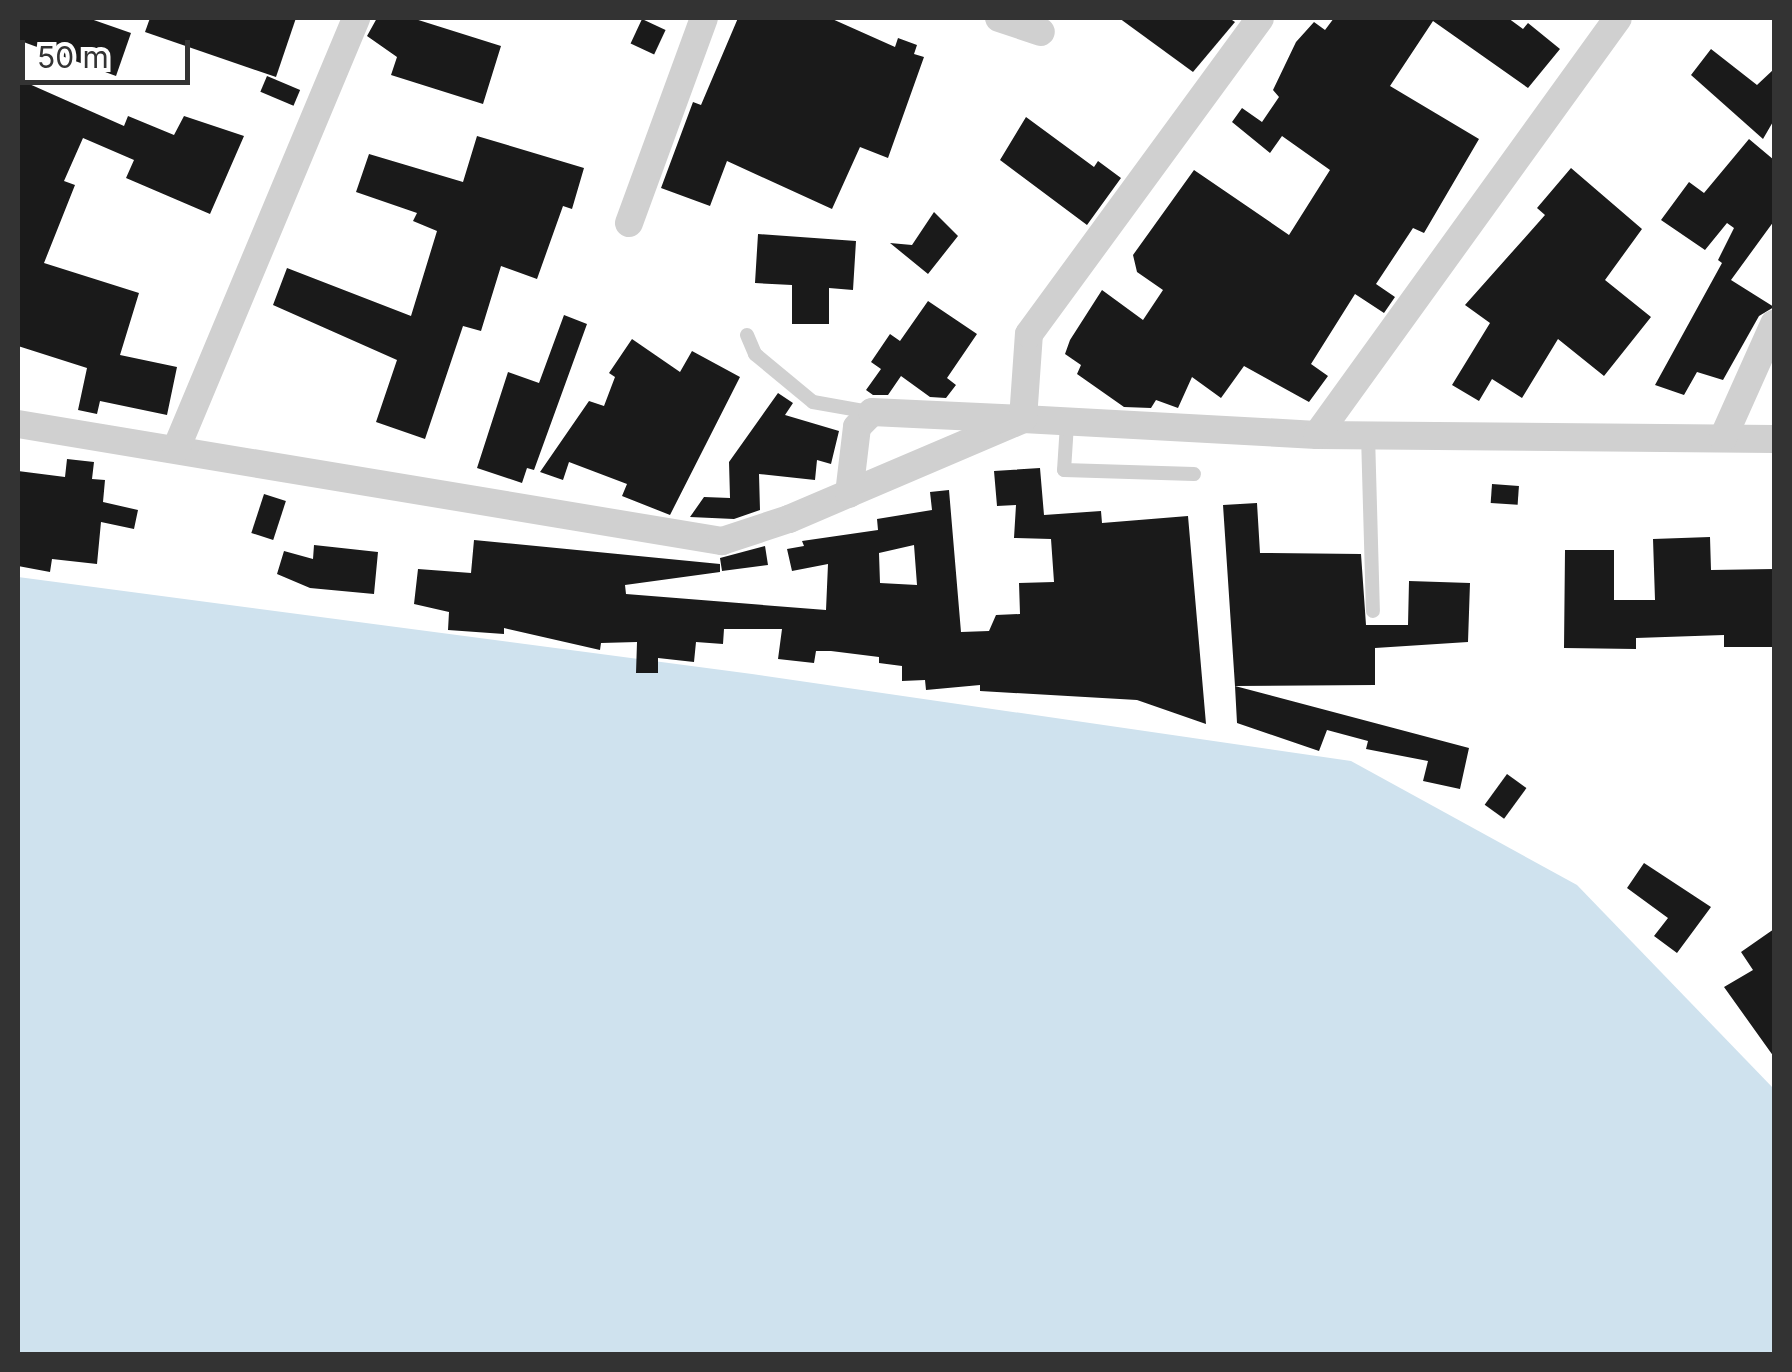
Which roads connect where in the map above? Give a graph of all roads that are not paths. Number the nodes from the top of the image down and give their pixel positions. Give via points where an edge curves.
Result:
1 (356, 18) edge
2 (704, 18) edge
3 (999, 18) edge
4 (1260, 18) edge
5 (1618, 18) edge
6 (1041, 32) dead end
7 (629, 222) dead end
8 (1774, 324) edge
9 (748, 335) dead end
10 (872, 412) junction
11 (1023, 419) junction
12 (18, 424) edge
13 (1067, 424) junction
14 (1317, 435) junction
15 (1368, 435) junction
16 (1724, 438) junction
17 (1774, 439) edge
18 (176, 448) junction
19 (1194, 474) dead end
20 (849, 494) junction
21 (1373, 611) dead end

1 - 18 street
2 - 7 street
3 - 6 street
4 - 11 street via 1030,334
5 - 14 street
8 - 16 street
9 - 10 lane via 755,354 813,402
10 - 11 street
10 - 20 street via 857,428
11 - 13 street
11 - 20 street
12 - 18 street
13 - 14 street
13 - 19 lane via 1064,470
14 - 15 street
15 - 16 street
15 - 21 lane
16 - 17 street
18 - 20 street via 722,541

